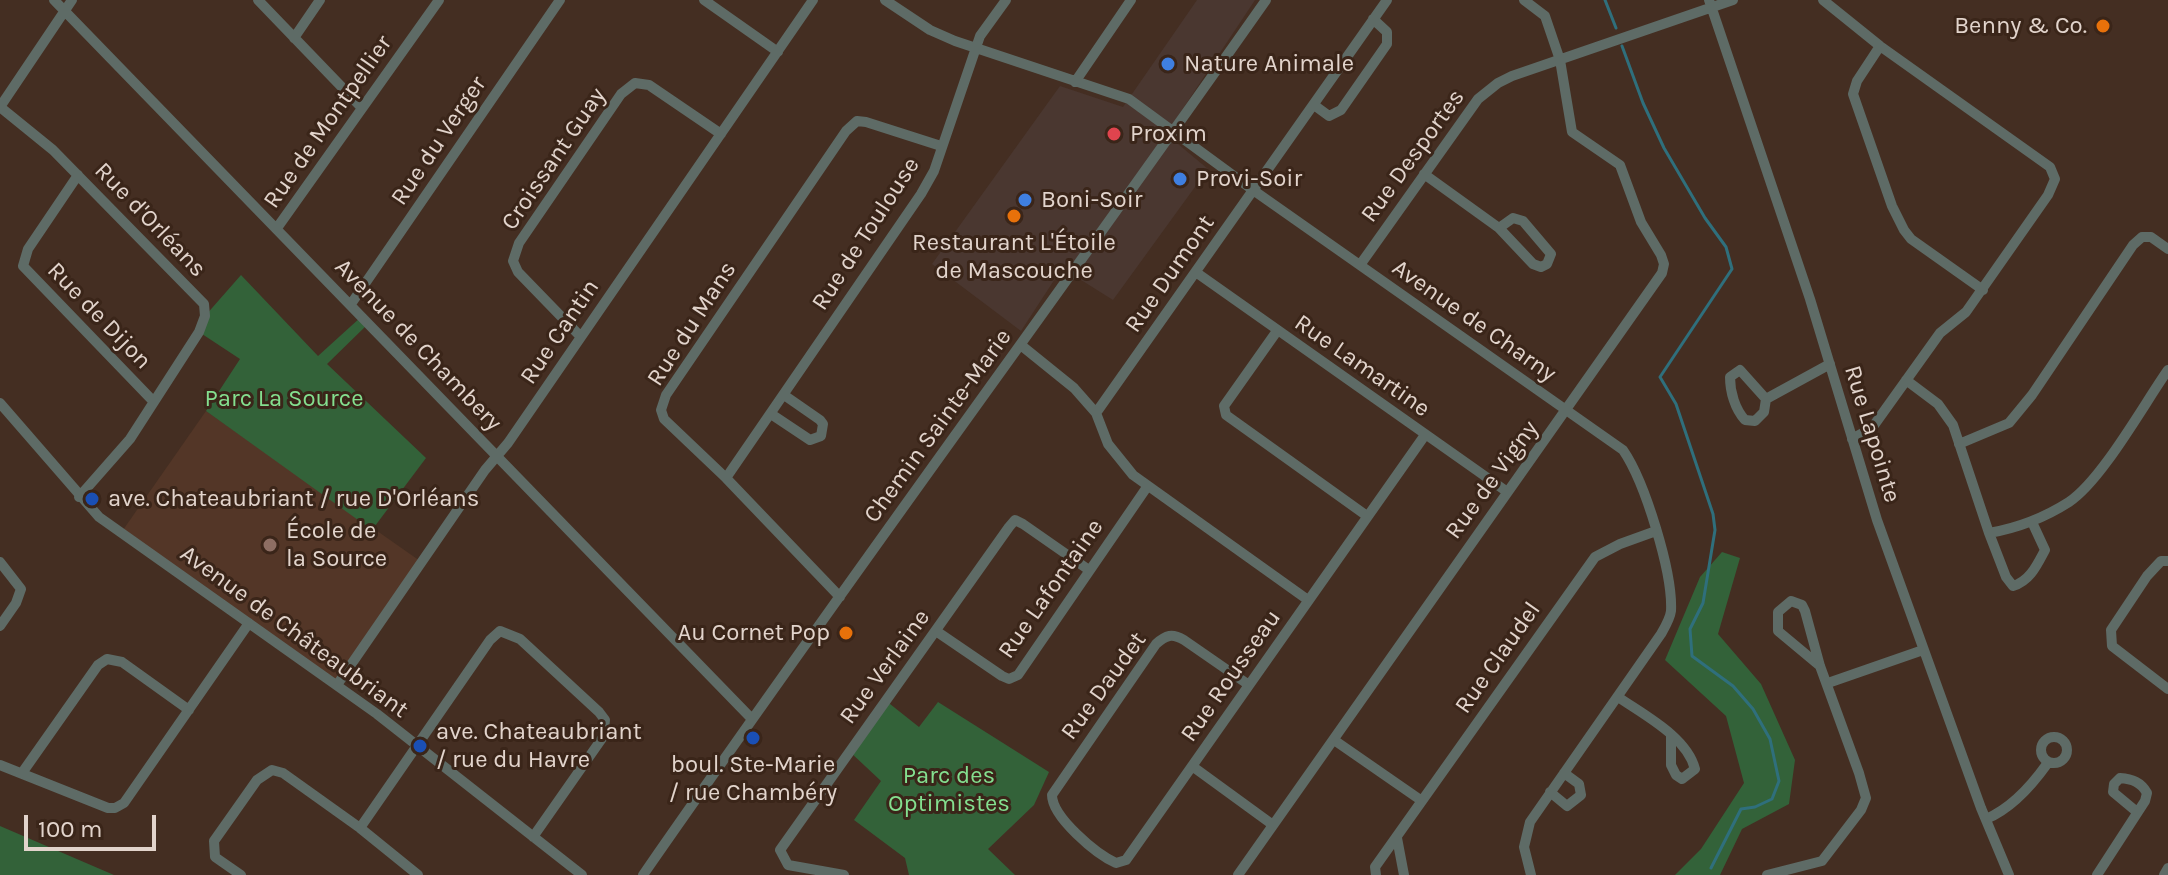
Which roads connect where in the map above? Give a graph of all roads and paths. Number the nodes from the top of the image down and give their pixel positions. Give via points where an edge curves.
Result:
1 (54, 0) edge
2 (72, 0) edge
3 (258, 0) edge
4 (320, 0) edge
5 (439, 0) edge
6 (560, 0) edge
7 (704, 0) edge
8 (813, 0) edge
9 (885, 0) edge
10 (1006, 0) edge
11 (1131, 0) edge
12 (1266, 0) edge
13 (1387, 0) edge
14 (1524, 0) edge
15 (1733, 0) edge
16 (1823, 0) edge
17 (1710, 4) edge
18 (64, 11) junction
19 (1373, 19) junction
20 (294, 38) junction
21 (1880, 46) junction
22 (975, 47) junction
23 (778, 52) junction
24 (1560, 60) junction
25 (1075, 82) junction
26 (1314, 105) junction
27 (0, 107) edge
28 (361, 107) junction
29 (1175, 131) junction
30 (721, 134) junction
31 (941, 146) junction
32 (1424, 174) junction
33 (78, 175) junction
34 (1253, 190) junction
35 (277, 228) junction
36 (1499, 228) junction
37 (2168, 249) edge
38 (1360, 265) junction
39 (1197, 273) junction
40 (1983, 290) junction
41 (351, 304) junction
42 (1277, 331) junction
43 (581, 337) junction
44 (1022, 346) junction
45 (1830, 364) junction
46 (2168, 370) edge
47 (1906, 380) junction
48 (784, 395) junction
49 (1766, 399) junction
50 (154, 402) junction
51 (0, 403) edge
52 (1566, 410) junction
53 (1096, 413) junction
54 (771, 414) junction
55 (1425, 435) junction
56 (1852, 439) junction
57 (1959, 444) junction
58 (497, 457) junction
59 (726, 478) junction
60 (1147, 487) junction
61 (1506, 491) junction
62 (79, 497) junction
63 (1367, 516) junction
64 (2032, 522) junction
65 (1656, 531) junction
66 (1989, 533) junction
67 (2168, 561) edge
68 (0, 562) edge
69 (1089, 570) junction
70 (840, 597) junction
71 (1308, 600) junction
72 (249, 623) junction
73 (0, 626) edge
74 (936, 631) junction
75 (1923, 650) junction
76 (1820, 666) junction
77 (1828, 683) junction
78 (337, 685) junction
79 (1249, 685) junction
80 (2168, 689) edge
81 (1618, 697) junction
82 (189, 710) junction
83 (751, 718) junction
84 (1671, 736) dead end
85 (1334, 740) junction
86 (418, 746) junction
87 (2047, 764) dead end
88 (0, 765) edge
89 (1192, 766) junction
90 (22, 773) junction
91 (1564, 773) junction
92 (1550, 792) junction
93 (1422, 801) junction
94 (1052, 805) joint
95 (2137, 812) dead end
96 (1986, 819) junction
97 (1273, 825) junction
98 (360, 828) junction
99 (533, 837) junction
100 (1397, 838) junction
101 (2168, 868) edge
102 (1781, 874) edge
103 (241, 875) edge
104 (418, 875) edge
105 (582, 875) edge
106 (643, 875) edge
107 (844, 875) edge
108 (1238, 875) edge
109 (1376, 875) edge
110 (1404, 875) edge
111 (1531, 875) edge
112 (1767, 875) edge
113 (2009, 875) edge
114 (2097, 875) edge
115 (2164, 875) edge

1 - 18 street, Avenue de Chambery
2 - 18 street
3 - 20 street
4 - 20 street
5 - 28 street, Rue de Montpellier
6 - 41 street, Rue du Verger
7 - 23 street
8 - 23 street, Rue Cantin
9 - 22 street, Avenue de Charny via 930,30
10 - 22 street, Rue de Toulouse
11 - 25 street
12 - 29 street, Chemin Sainte-Marie
13 - 19 street, Rue Dumont
14 - 24 street via 1545,16
15 - 17 street, Rue Desportes
16 - 21 street
17 - 24 street, Rue Desportes
17 - 45 street, Rue Lapointe
18 - 27 street
18 - 35 street, Avenue de Chambery
19 - 26 street, Rue Dumont
19 - 26 street via 1387,32 1387,44 1341,110 1329,116
20 - 28 street
21 - 40 street via 1853,94 1892,206 1911,239
21 - 40 street via 2053,172 2048,195
22 - 25 street, Avenue de Charny
22 - 31 street, Rue de Toulouse
23 - 30 street, Rue Cantin
24 - 32 street, Rue Desportes via 1486,91
24 - 52 street, Rue de Vigny via 1572,132 1620,165 1664,264
25 - 29 street, Avenue de Charny via 1129,99
26 - 34 street, Rue Dumont
27 - 33 street, Rue d'Orléans
28 - 35 street, Rue de Montpellier
29 - 34 street, Avenue de Charny
29 - 44 street, Chemin Sainte-Marie
30 - 43 street, Rue Cantin
30 - 43 street, Croissant Guay via 649,85 635,83 621,94 519,243 513,261
31 - 48 street, Rue de Toulouse via 921,194
31 - 59 street, Rue du Mans via 857,121 666,395 664,419
32 - 36 street
32 - 38 street, Rue Desportes
33 - 50 street, Rue d'Orléans via 204,304 199,332
33 - 50 street, Rue de Dijon via 28,249 23,266
34 - 38 street, Avenue de Charny
34 - 39 street, Rue Dumont
35 - 41 street, Avenue de Chambery
36 - 36 street via 1533,264 1547,264 1551,254 1523,221 1513,218
37 - 57 street via 2151,237 2133,245 2009,423
38 - 52 street, Avenue de Charny
39 - 42 street, Rue Lamartine
39 - 53 street, Rue Dumont
40 - 47 street via 1940,333
41 - 58 street, Avenue de Chambery
42 - 55 street, Rue Lamartine
42 - 63 street via 1224,406 1226,415
43 - 58 street, Rue Cantin
44 - 53 street
44 - 70 street, Chemin Sainte-Marie
45 - 49 street
45 - 56 street, Rue Lapointe
46 - 64 street via 2086,485 2071,501
47 - 56 street via 1872,428
47 - 57 street via 1938,404
48 - 54 street, Rue de Toulouse
48 - 54 street via 820,420 821,436 810,440
49 - 49 street via 1740,370 1730,377 1738,413 1745,420 1755,421 1764,412
50 - 62 street, Rue d'Orléans
51 - 62 street, Avenue de Châteaubriant
52 - 61 street, Rue de Vigny
52 - 65 street, Avenue de Charny via 1623,450
53 - 60 street via 1108,444
54 - 59 street, Rue de Toulouse
55 - 61 street, Rue Lamartine
55 - 63 street, Rue Rousseau
56 - 75 street, Rue Lapointe
57 - 66 street
58 - 78 street, Rue Cantin
58 - 83 street, Avenue de Chambery
59 - 70 street, Rue du Mans
60 - 69 street, Rue Lafontaine
60 - 71 street
61 - 85 street, Rue de Vigny
62 - 72 street, Avenue de Châteaubriant via 117,531
63 - 71 street, Rue Rousseau
64 - 66 street
64 - 66 street via 2045,550 2032,573 2013,586
65 - 81 street, Avenue de Charny via 1671,614
65 - 93 street, Rue Claudel via 1595,557
67 - 80 street via 2161,561 2147,576 2111,630 2112,646
68 - 73 street via 21,589
69 - 74 street, Rue Lafontaine via 1018,675 1009,679
69 - 74 street, Rue Verlaine via 1015,520
70 - 83 street, Chemin Sainte-Marie
71 - 79 street, Rue Rousseau
72 - 78 street, Avenue de Châteaubriant
72 - 82 street
74 - 107 street, Rue Verlaine via 780,850 788,865
75 - 77 street
75 - 96 street, Rue Lapointe
76 - 76 street via 1805,611 1791,601 1778,612 1778,631
76 - 77 street
77 - 102 street via 1866,798 1822,861
78 - 86 street, Avenue de Châteaubriant
79 - 89 street, Rue Rousseau
79 - 94 street, Rue Daudet via 1184,640 1164,636 1052,795
81 - 84 street
81 - 91 street, Avenue de Charny
82 - 90 street via 124,803 115,808
82 - 90 street via 122,662 107,659
83 - 106 street, Chemin Sainte-Marie
85 - 93 street
85 - 97 street, Rue de Vigny
86 - 98 street
86 - 99 street, Avenue de Châteaubriant
86 - 99 street via 490,640 500,631 520,639 605,720 603,737
87 - 96 street
88 - 90 street
89 - 94 street, Rue Rousseau via 1126,860 1116,863 1104,858
89 - 97 street
91 - 92 street, Avenue de Charny
91 - 92 street via 1579,784 1581,795 1567,806
92 - 111 street, Avenue de Charny via 1525,836
93 - 100 street, Rue Claudel
95 - 114 street
96 - 113 street, Rue Lapointe
97 - 108 street, Rue de Vigny
98 - 103 street via 272,770 257,780 214,841 215,857
98 - 104 street
99 - 105 street, Avenue de Châteaubriant
100 - 109 street, Rue Claudel via 1375,867
100 - 110 street
101 - 115 street
102 - 112 street

